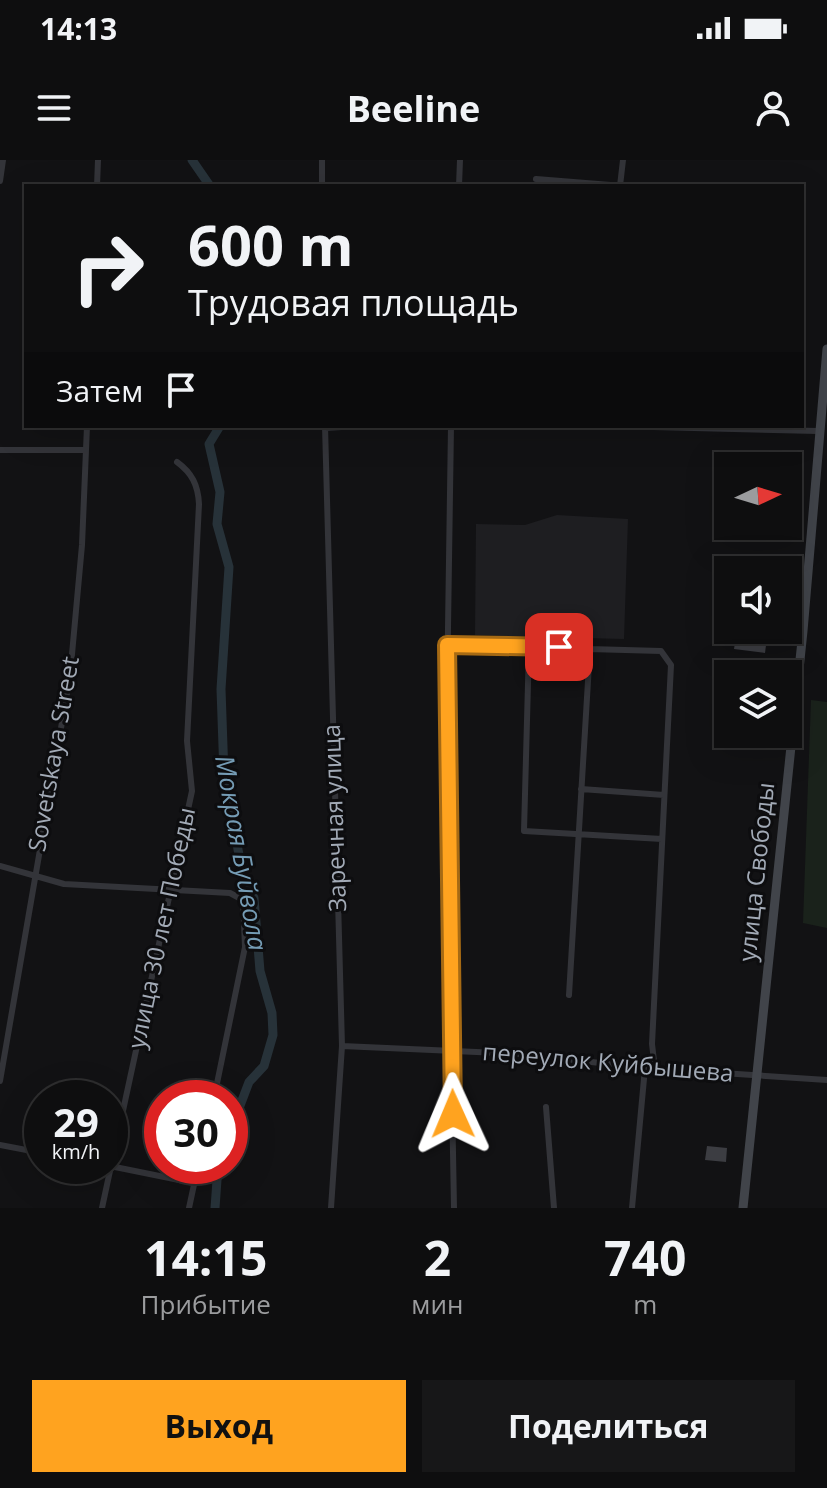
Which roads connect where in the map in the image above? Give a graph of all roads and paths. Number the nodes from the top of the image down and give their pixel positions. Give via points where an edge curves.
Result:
1 (3, 160) edge
2 (98, 160) edge
3 (322, 160) edge
4 (460, 160) edge
5 (623, 160) edge
6 (536, 179) dead end
7 (0, 181) edge
8 (97, 184) edge
9 (322, 184) edge
10 (459, 184) edge
11 (597, 184) edge
12 (622, 184) edge
13 (827, 349) edge
14 (87, 428) edge
15 (325, 428) edge
16 (451, 428) edge
17 (697, 428) edge
18 (823, 431) edge
19 (0, 450) edge
20 (86, 450) junction
21 (177, 462) dead end
22 (803, 631) joint
23 (447, 645) junction
24 (529, 647) junction
25 (590, 648) junction
26 (581, 789) junction
27 (664, 795) junction
28 (578, 832) junction
29 (662, 839) junction
30 (0, 866) edge
31 (32, 876) junction
32 (171, 887) junction
33 (569, 995) dead end
34 (342, 1046) junction
35 (452, 1051) junction
36 (645, 1068) junction
37 (655, 1069) junction
38 (756, 1075) junction
39 (218, 1080) edge
40 (827, 1080) edge
41 (0, 1081) edge
42 (128, 1084) edge
43 (546, 1107) dead end
44 (0, 1145) edge
45 (24, 1150) edge
46 (107, 1184) edge
47 (194, 1184) edge
48 (102, 1208) edge
49 (189, 1208) edge
50 (331, 1208) edge
51 (454, 1208) edge
52 (554, 1208) edge
53 (632, 1208) edge
54 (743, 1208) edge

1 - 7 street
2 - 8 street
3 - 9 street
4 - 10 street
5 - 12 street
6 - 11 street
13 - 18 main road, улица Свободы
14 - 20 street, Sovetskaya Street
15 - 34 street, Заречная улица
16 - 23 street
17 - 18 street
18 - 22 main road, улица Свободы
19 - 20 street
20 - 31 street, Sovetskaya Street via 70,676
21 - 32 street, улица 30 лет Победы via 198,488 200,522 187,741 192,791
22 - 38 main road, улица Свободы
23 - 24 street
23 - 35 street
24 - 25 street
24 - 28 street via 524,831
25 - 26 street
25 - 27 street via 661,651 671,665
26 - 27 street
26 - 28 street
27 - 29 street
28 - 29 street
28 - 33 street
29 - 37 street
30 - 31 street
31 - 32 street via 64,884
31 - 41 street, Sovetskaya Street
32 - 39 street via 230,893 243,900 245,947
32 - 42 street, улица 30 лет Победы
34 - 35 street, переулок Куйбышева
34 - 50 street, Заречная улица
35 - 36 street, переулок Куйбышева
35 - 51 street
36 - 37 street, переулок Куйбышева
36 - 53 street
37 - 38 street, переулок Куйбышева
38 - 40 street, переулок Куйбышева
38 - 54 main road, улица Свободы
43 - 52 street
44 - 45 street
46 - 48 street, улица 30 лет Победы
47 - 49 street

